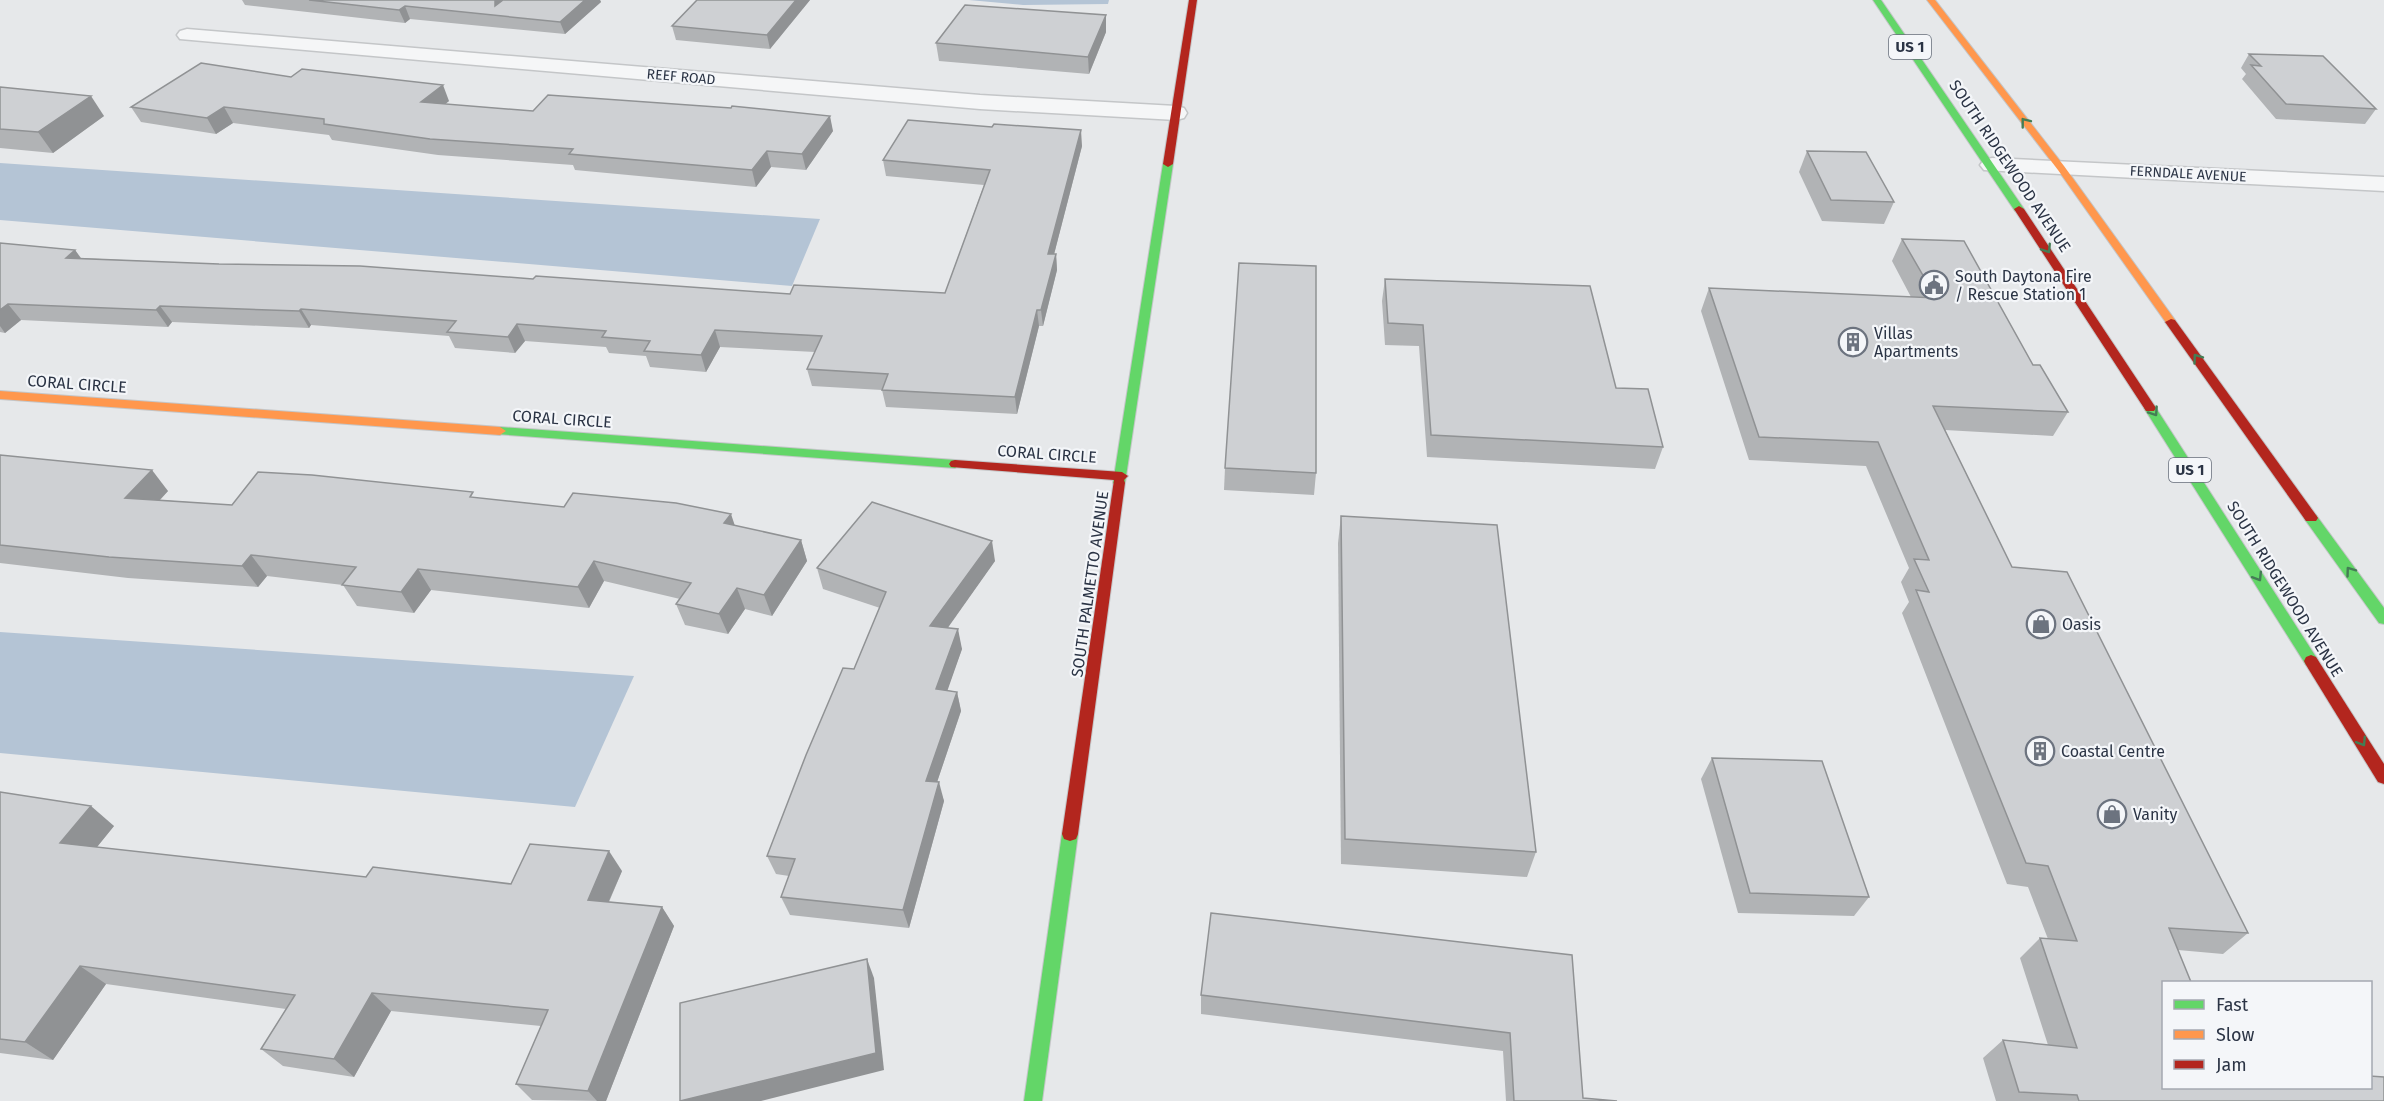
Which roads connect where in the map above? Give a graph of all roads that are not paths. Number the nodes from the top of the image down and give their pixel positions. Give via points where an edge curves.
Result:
1 (1193, 0) edge
2 (1877, 0) edge
3 (1931, 0) edge
4 (187, 35) dead end
5 (1176, 113) junction
6 (1992, 165) junction
7 (2061, 168) junction
8 (2384, 184) edge
9 (0, 395) edge
10 (1122, 476) junction
11 (2384, 619) edge
12 (2384, 777) edge
13 (1033, 1101) edge

1 - 5 street, SOUTH PALMETTO AVENUE
2 - 6 street, SOUTH RIDGEWOOD AVENUE / US 1
7 -> 3 street, SOUTH RIDGEWOOD AVENUE / US 1
4 - 5 street, REEF ROAD via 980,102
5 - 10 street, SOUTH PALMETTO AVENUE
6 - 7 street, FERNDALE AVENUE
6 -> 12 street, SOUTH RIDGEWOOD AVENUE / US 1
7 - 8 street, FERNDALE AVENUE
11 -> 7 street, SOUTH RIDGEWOOD AVENUE / US 1
9 - 10 street, CORAL CIRCLE
10 - 13 street, SOUTH PALMETTO AVENUE

